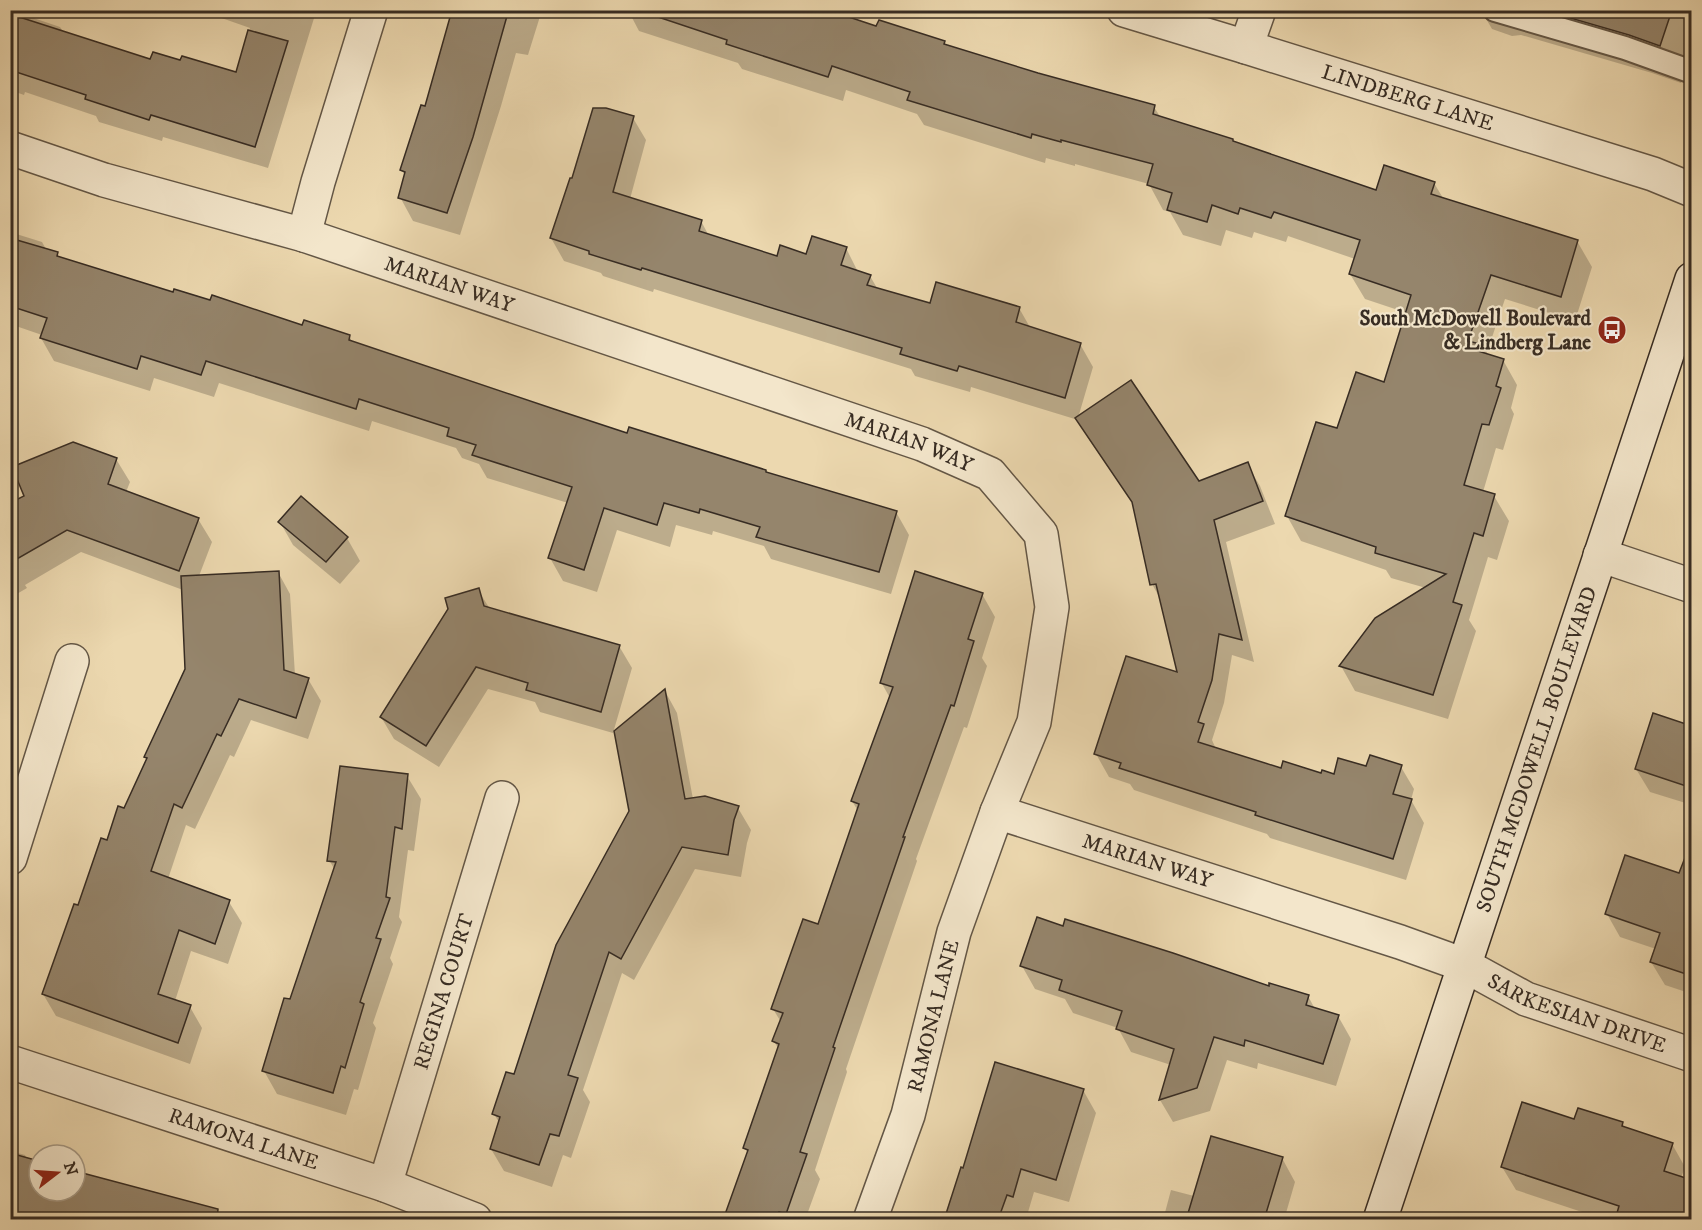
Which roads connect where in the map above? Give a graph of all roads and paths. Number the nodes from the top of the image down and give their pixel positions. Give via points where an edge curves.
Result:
1 (371, 10) edge
2 (1124, 10) edge
3 (1259, 10) edge
4 (1495, 10) edge
5 (1246, 46) junction
6 (1692, 72) edge
7 (10, 148) edge
8 (1692, 190) edge
9 (304, 235) junction
10 (1692, 279) edge
11 (1600, 555) junction
12 (1692, 586) edge
13 (72, 661) dead end
14 (502, 798) dead end
15 (997, 812) junction
16 (10, 858) edge
17 (1464, 965) junction
18 (1692, 1055) edge
19 (10, 1062) edge
20 (385, 1185) junction
21 (475, 1220) edge
22 (870, 1220) edge
23 (1380, 1220) edge

1 - 9 street
2 - 5 street, LINDBERG LANE
3 - 5 street
4 - 6 lane
5 - 8 street, LINDBERG LANE via 1653,174
7 - 9 street, MARIAN WAY via 104,180
9 - 15 street, MARIAN WAY via 922,444 990,474 1041,534 1052,607 1034,722
10 - 11 street, SOUTH MCDOWELL BOULEVARD
11 - 12 street
11 - 17 street, SOUTH MCDOWELL BOULEVARD
13 - 16 street
14 - 20 street, REGINA COURT
15 - 17 street, MARIAN WAY
15 - 22 street, RAMONA LANE via 954,932 908,1115
17 - 18 street, SARKESIAN DRIVE via 1526,999
17 - 23 street, SOUTH MCDOWELL BOULEVARD
19 - 20 street, RAMONA LANE
20 - 21 street, RAMONA LANE

